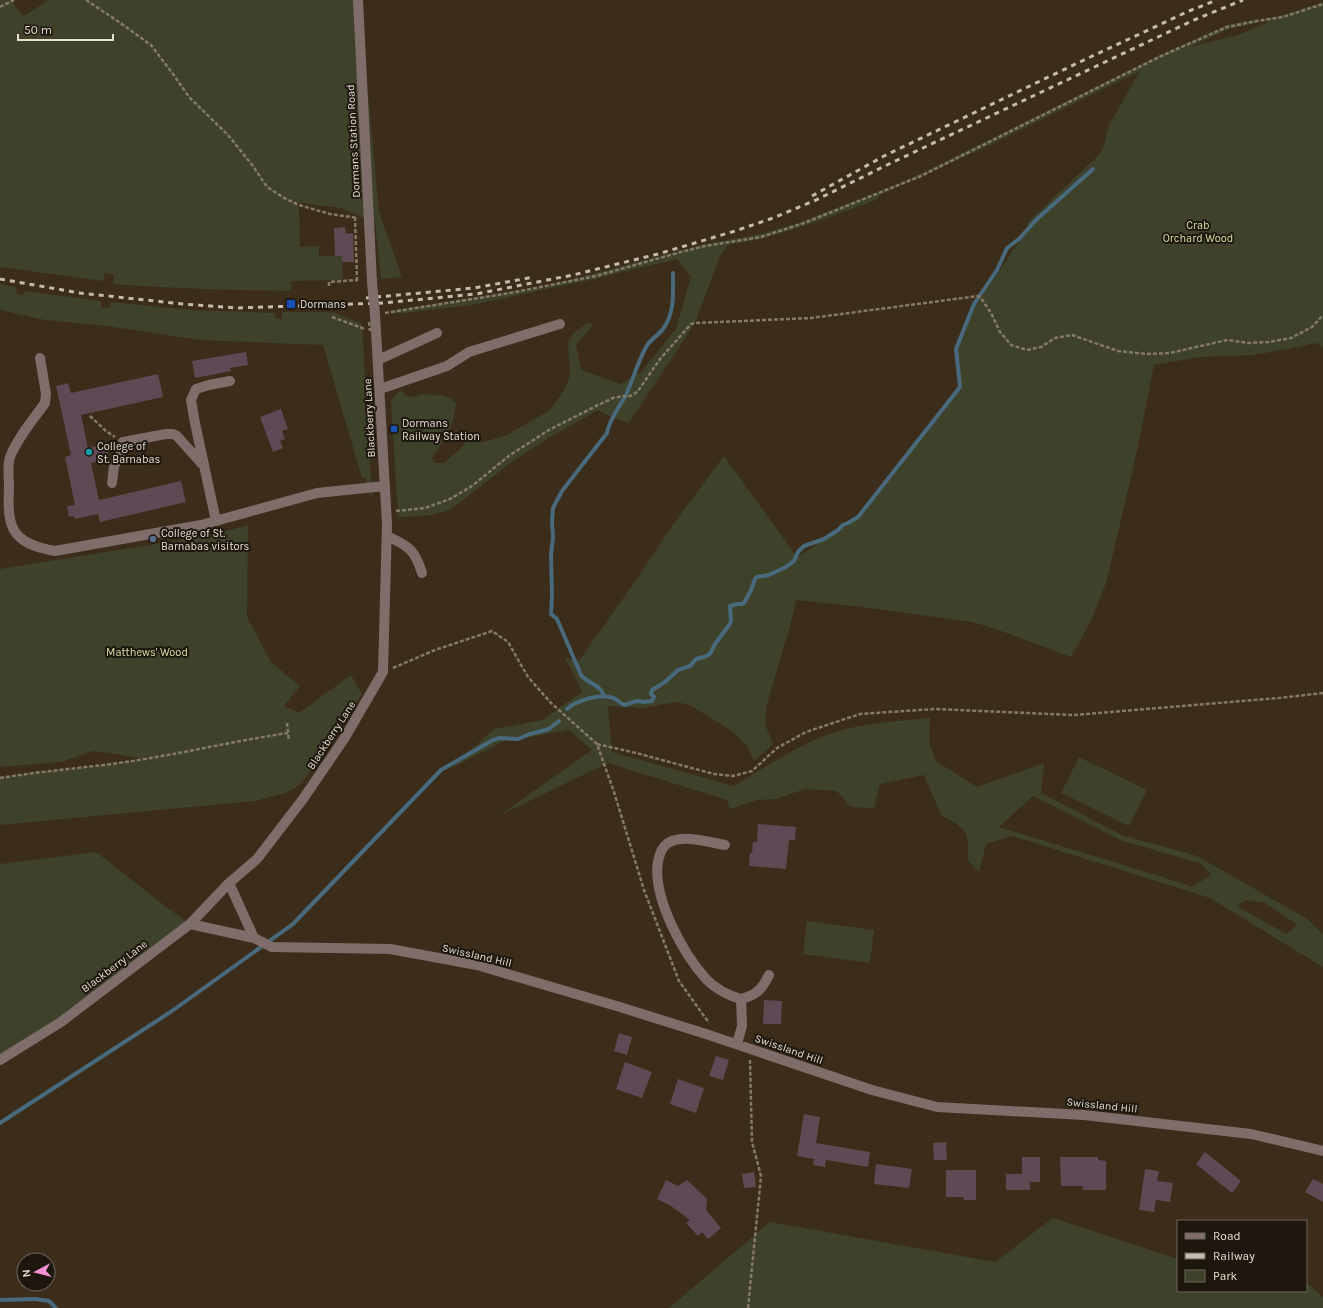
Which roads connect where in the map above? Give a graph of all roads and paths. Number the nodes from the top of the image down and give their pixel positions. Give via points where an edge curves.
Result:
1 (14, 0) edge
2 (86, 0) edge
3 (358, 0) edge
4 (1323, 4) edge
5 (0, 7) edge
6 (372, 282) joint
7 (329, 286) dead end
8 (386, 313) dead end
9 (1323, 316) edge
10 (332, 317) dead end
11 (560, 324) dead end
12 (373, 331) junction
13 (437, 333) dead end
14 (40, 358) dead end
15 (378, 360) junction
16 (230, 381) dead end
17 (380, 389) junction
18 (90, 416) dead end
19 (123, 442) junction
20 (203, 465) junction
21 (112, 483) dead end
22 (385, 486) junction
23 (387, 512) junction
24 (216, 521) junction
25 (387, 536) junction
26 (422, 573) dead end
27 (383, 672) junction
28 (1323, 693) edge
29 (287, 723) dead end
30 (288, 733) junction
31 (289, 741) dead end
32 (597, 744) junction
33 (0, 778) edge
34 (725, 845) dead end
35 (229, 883) junction
36 (190, 924) junction
37 (254, 938) junction
38 (769, 975) dead end
39 (741, 999) junction
40 (706, 1034) junction
41 (737, 1044) junction
42 (749, 1048) junction
43 (0, 1060) edge
44 (1323, 1151) edge
45 (748, 1308) edge

1 - 5 path
2 - 7 path via 151,45 189,97 228,135 267,187 300,205 355,218 358,280 329,282
3 - 6 street, Dormans Station Road
4 - 8 path via 1283,17 1227,27 1160,57 921,176 804,224 761,237 705,246 596,276
6 - 12 street, Blackberry Lane, bridge
9 - 23 path via 1312,327 1291,338 1249,343 1227,340 1147,354 1118,351 1072,335 1055,338 1041,347 1027,350 1011,345 1000,332 980,297 811,318 691,324 633,395 613,398 549,430 450,499 425,508
10 - 12 path
11 - 17 street via 469,352 447,366
12 - 15 street, Blackberry Lane
13 - 15 street
14 - 24 street via 45,403 29,424 9,459 8,504 11,525 17,536 44,549 55,551
15 - 17 street, Blackberry Lane
16 - 20 street via 196,389 191,400
17 - 22 street, Blackberry Lane
18 - 19 path
19 - 20 street via 173,434
19 - 21 street via 122,454 114,466
20 - 24 street
22 - 23 street, Blackberry Lane
22 - 24 street via 316,493
23 - 25 street, Blackberry Lane
25 - 26 street via 407,546 418,560
25 - 27 street, Blackberry Lane
27 - 32 path via 435,650 492,631 508,642 528,677 551,703
27 - 35 street, Blackberry Lane via 344,739 303,799 257,859
28 - 32 path via 1074,715 934,709 860,714 806,732 777,748 752,771 733,776 714,774
29 - 30 path
30 - 31 path
30 - 33 path via 145,759
32 - 40 path via 644,890 679,981 709,1023
34 - 39 street via 675,840 661,850 657,871 661,898 675,933 693,961 708,981 730,996
35 - 36 street, Blackberry Lane
35 - 37 street
36 - 37 street, Swissland Hill
36 - 43 street, Blackberry Lane via 61,1022
37 - 40 street, Swissland Hill via 272,947 390,949 477,965
38 - 39 street via 763,987 752,996
39 - 41 street via 742,1026
40 - 41 street, Swissland Hill
41 - 42 street, Swissland Hill
42 - 44 street, Swissland Hill via 872,1090 937,1107 1084,1114 1251,1134
42 - 45 path via 752,1142 761,1176

